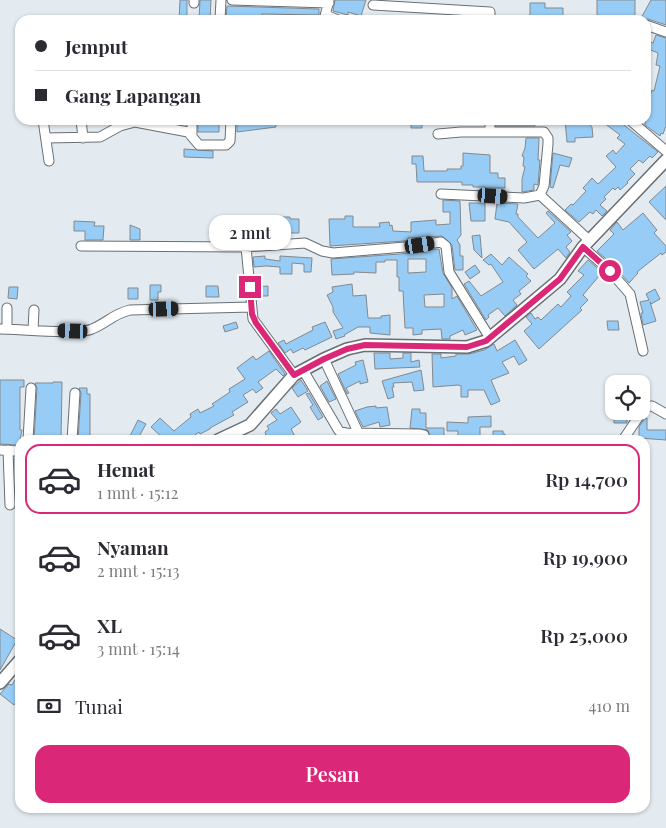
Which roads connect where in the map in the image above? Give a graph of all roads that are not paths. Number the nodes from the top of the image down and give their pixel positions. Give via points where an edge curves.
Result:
1 (220, 0) edge
2 (232, 0) edge
3 (329, 2) edge
4 (372, 5) dead end
5 (220, 15) edge
6 (326, 15) edge
7 (490, 15) edge
8 (651, 27) edge
9 (666, 32) edge
10 (44, 125) edge
11 (82, 125) edge
12 (117, 125) edge
13 (166, 125) edge
14 (192, 125) edge
15 (231, 125) edge
16 (490, 125) edge
17 (636, 125) edge
18 (490, 132) junction
19 (192, 134) junction
20 (438, 134) dead end
21 (46, 138) junction
22 (83, 138) junction
23 (666, 151) edge
24 (666, 160) edge
25 (49, 162) dead end
26 (441, 194) dead end
27 (540, 195) junction
28 (586, 243) junction
29 (81, 246) dead end
30 (246, 247) junction
31 (252, 307) junction
32 (7, 308) dead end
33 (34, 310) dead end
34 (4, 329) edge
35 (33, 330) junction
36 (490, 338) junction
37 (644, 351) dead end
38 (324, 359) junction
39 (299, 372) junction
40 (31, 388) dead end
41 (74, 393) dead end
42 (666, 414) edge
43 (359, 434) junction
44 (28, 435) edge
45 (72, 435) edge
46 (229, 435) edge
47 (422, 435) edge
48 (626, 435) edge
49 (4, 450) edge
50 (10, 505) dead end
51 (15, 666) edge
52 (0, 683) edge

1 - 5 street
2 - 3 street
3 - 6 street
4 - 7 street via 490,12
8 - 9 street
10 - 21 street
11 - 22 street
12 - 22 street via 100,137
13 - 19 street
14 - 19 street
15 - 19 street via 230,141 226,145 199,145
16 - 18 street
17 - 23 street
18 - 20 street
18 - 27 street via 541,131 546,134 544,186
21 - 22 street
21 - 25 street
24 - 28 main road
26 - 27 street via 524,198
27 - 28 street
28 - 36 main road via 560,279
28 - 37 street via 630,294
29 - 30 street
30 - 31 street
30 - 36 street via 305,243 333,253 444,243 449,272
31 - 35 street via 130,310 118,313 91,330
31 - 39 street via 256,323
32 - 34 street
33 - 35 street
34 - 35 street
36 - 38 main road via 467,347 365,345
38 - 39 main road
38 - 43 street
39 - 43 street via 339,431
39 - 46 main road via 250,425
40 - 44 street
41 - 45 street
42 - 48 street via 652,406 645,408
43 - 47 street
49 - 50 street
51 - 52 main road

